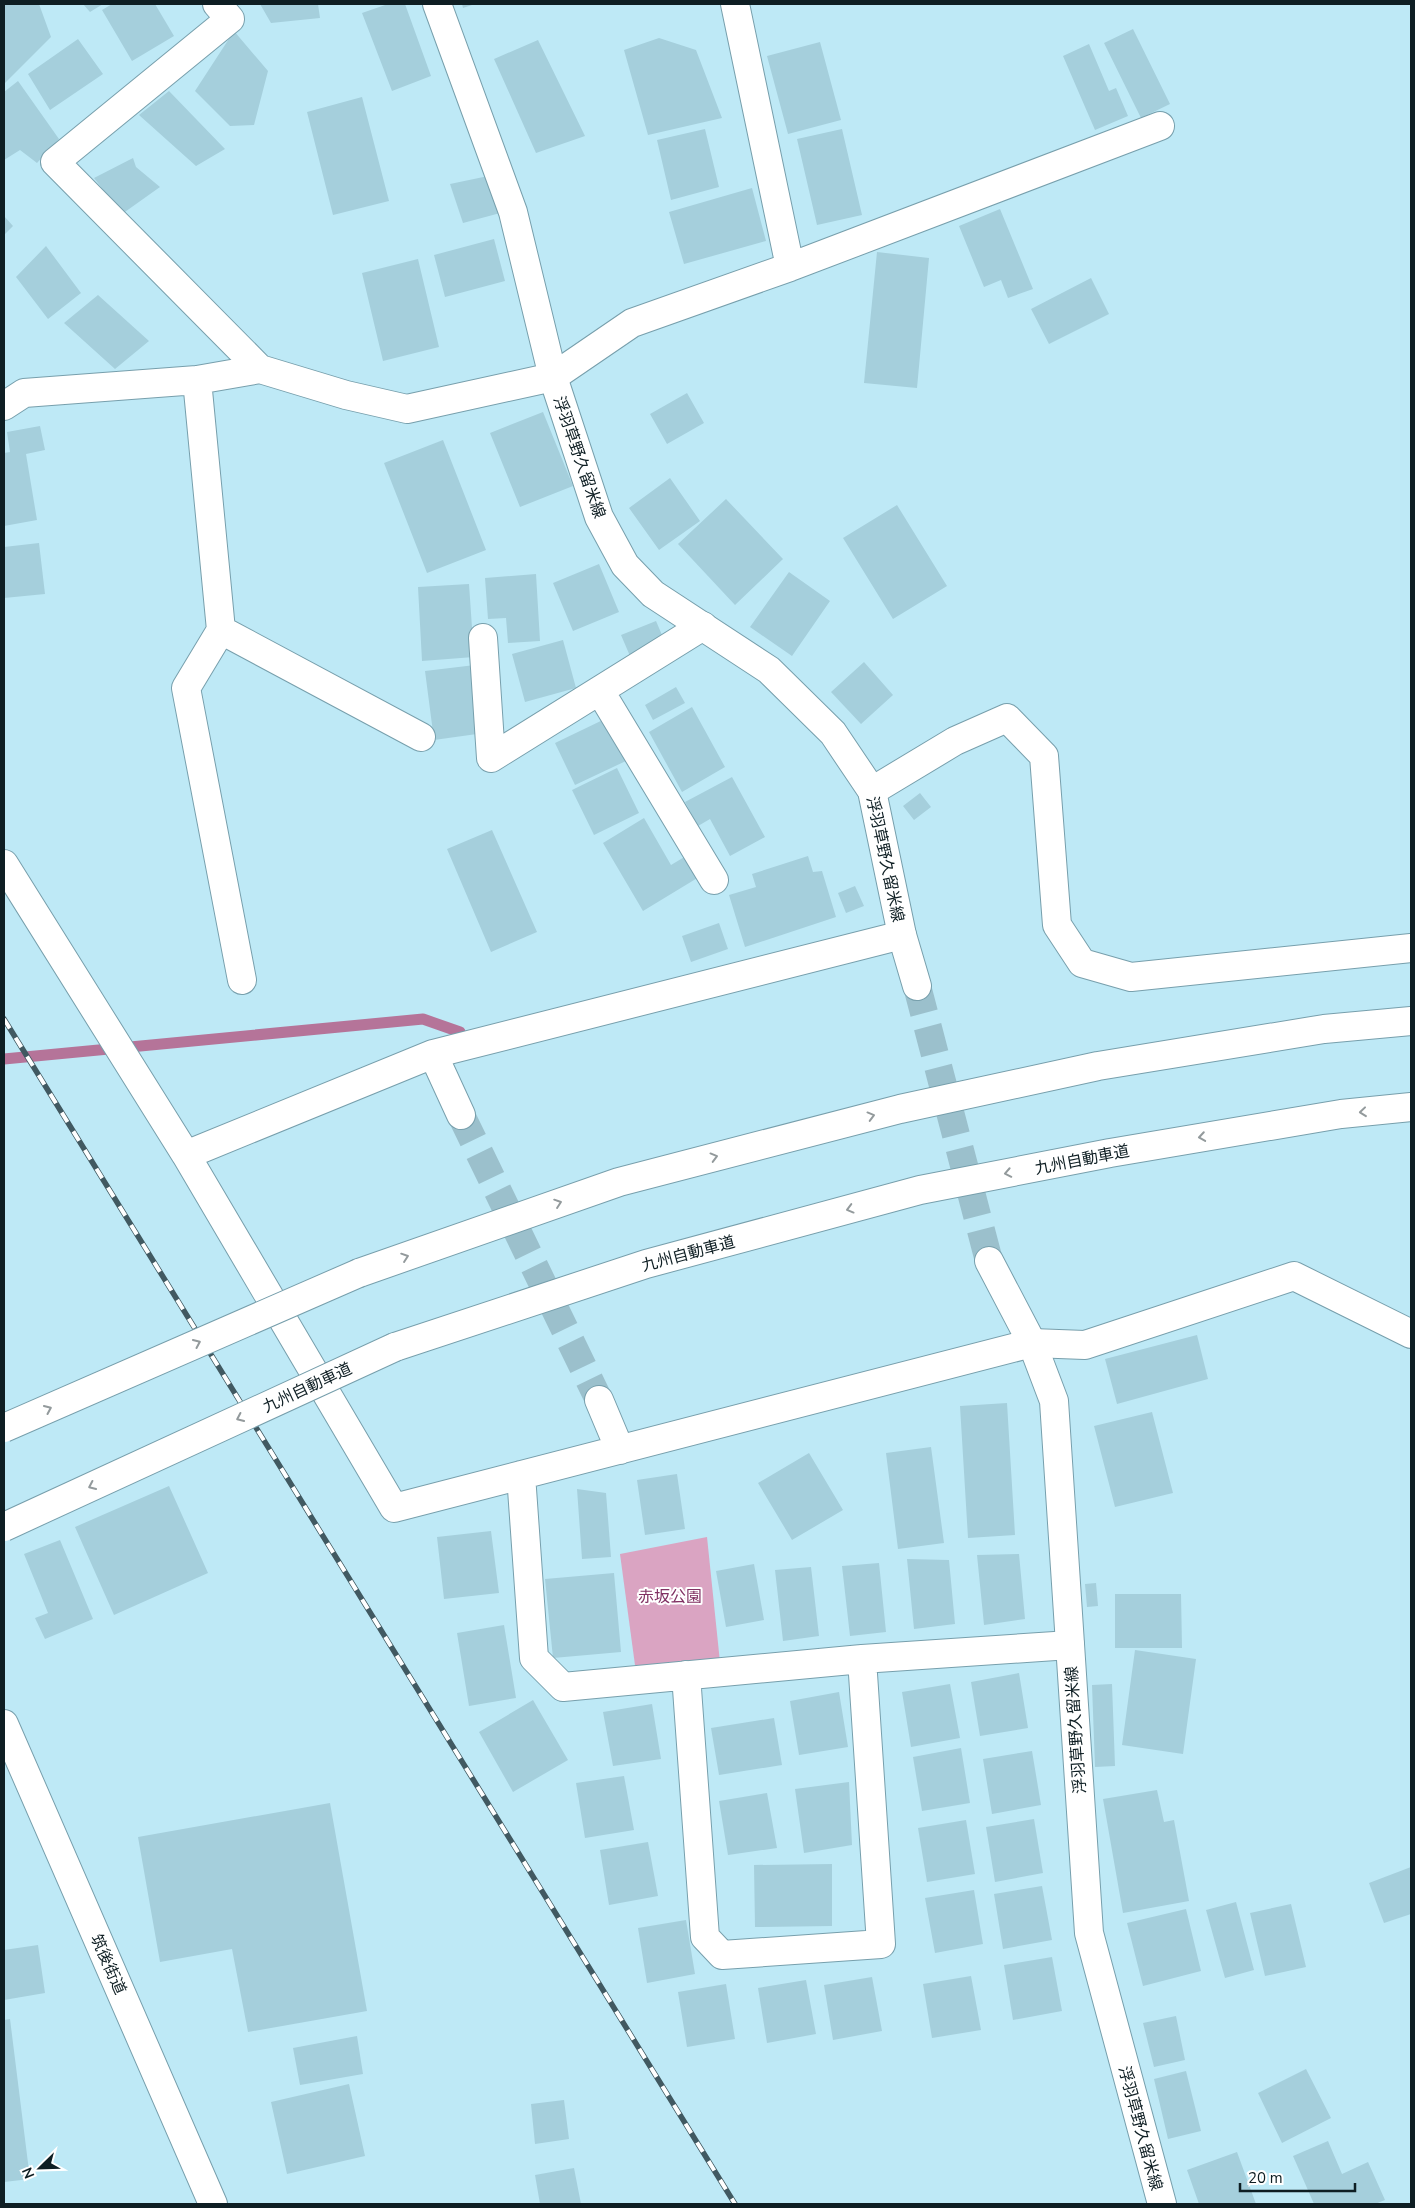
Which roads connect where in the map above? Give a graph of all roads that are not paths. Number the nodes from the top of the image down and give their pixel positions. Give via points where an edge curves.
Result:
1 (217, 4) edge
2 (437, 4) edge
3 (735, 4) edge
4 (1160, 126) dead end
5 (790, 267) junction
6 (260, 369) junction
7 (553, 377) junction
8 (197, 380) junction
9 (4, 406) edge
10 (702, 626) junction
11 (221, 630) junction
12 (483, 638) dead end
13 (600, 690) junction
14 (421, 737) dead end
15 (872, 790) junction
16 (4, 864) edge
17 (714, 880) dead end
18 (902, 935) junction
19 (1411, 948) edge
20 (242, 980) dead end
21 (917, 986) tunnel mouth
22 (1411, 1020) edge
23 (433, 1054) junction
24 (1411, 1107) edge
25 (461, 1115) tunnel mouth
26 (186, 1155) junction
27 (988, 1261) tunnel mouth
28 (1411, 1334) edge
29 (1032, 1344) junction
30 (599, 1400) tunnel mouth
31 (4, 1428) edge
32 (620, 1450) junction
33 (521, 1475) junction
34 (4, 1527) edge
35 (1070, 1645) junction
36 (862, 1659) junction
37 (686, 1676) junction
38 (4, 1724) edge
39 (213, 2204) edge
40 (1162, 2204) edge

1 - 6 main road via 230,19 55,162
2 - 7 main road, 浮羽草野久留米線 via 513,212
3 - 5 main road
4 - 5 main road
5 - 7 main road via 632,323
6 - 7 main road via 406,409
6 - 8 main road
7 - 10 main road, 浮羽草野久留米線 via 599,517 625,565 653,594
8 - 9 main road via 24,393
8 - 11 main road
10 - 13 main road
10 - 15 main road, 浮羽草野久留米線 via 769,670 833,733
11 - 14 main road
11 - 20 main road via 186,688
12 - 13 main road via 492,758
13 - 17 main road
15 - 18 main road, 浮羽草野久留米線
15 - 19 main road via 956,741 1008,718 1044,756 1057,925 1082,962 1131,977
16 - 26 main road
18 - 21 main road, 浮羽草野久留米線
18 - 23 main road
31 -> 22 main road, bridge via 359,1272 619,1182 900,1109 1098,1066 1324,1029
23 - 25 main road
23 - 26 main road
24 -> 34 main road, 九州自動車道, bridge via 1341,1114 1110,1153 920,1190 646,1264 395,1347
26 - 33 main road via 394,1508
27 - 29 main road, 浮羽草野久留米線
28 - 29 main road via 1294,1276 1085,1345
29 - 32 main road
29 - 35 main road, 浮羽草野久留米線 via 1054,1401
30 - 32 main road
32 - 33 main road
33 - 37 main road via 534,1658 563,1687
35 - 36 main road
35 - 40 main road, 浮羽草野久留米線 via 1089,1933
36 - 37 main road
36 - 37 main road via 881,1944 722,1955 705,1938
38 - 39 main road, 筑後街道

